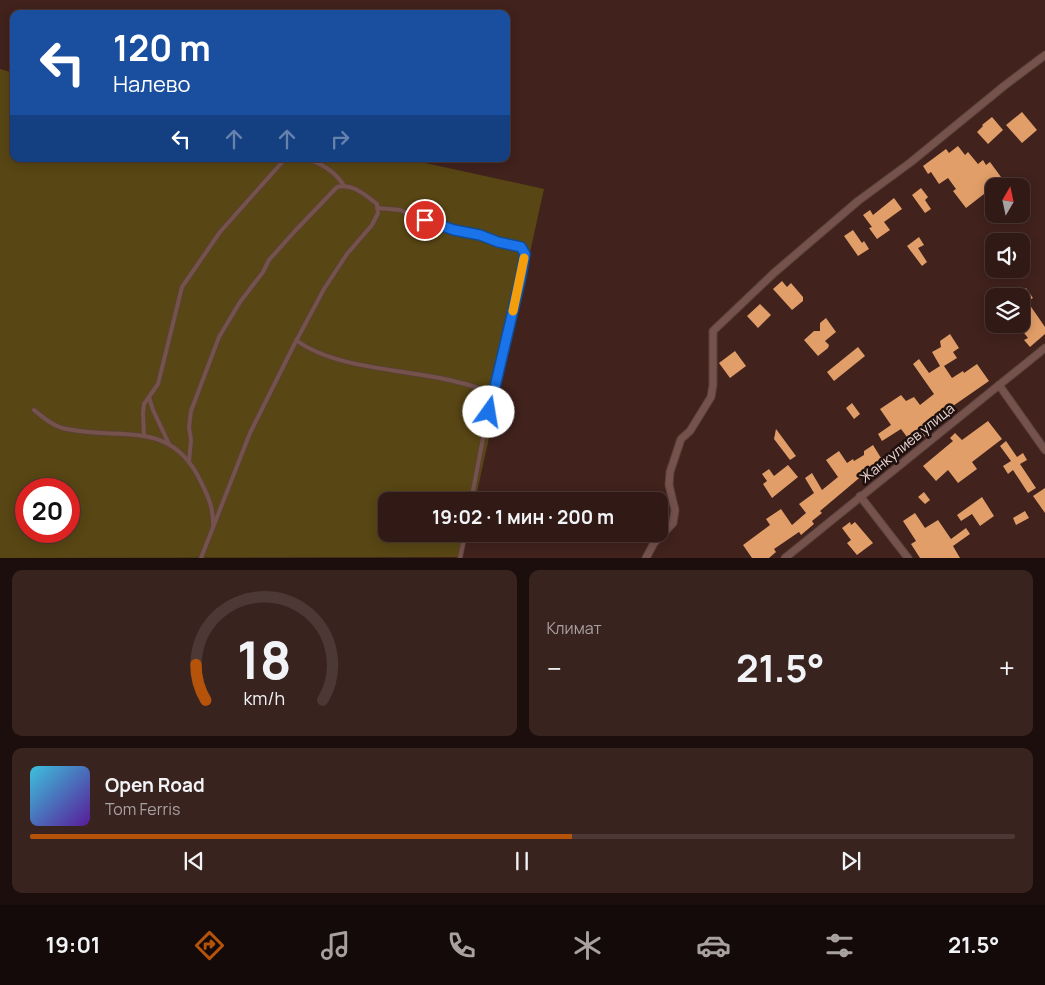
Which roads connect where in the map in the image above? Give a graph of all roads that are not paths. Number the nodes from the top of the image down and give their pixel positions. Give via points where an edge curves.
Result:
1 (1045, 55) edge
2 (282, 162) edge
3 (316, 162) edge
4 (344, 186) junction
5 (377, 208) junction
6 (296, 340) junction
7 (1045, 348) edge
8 (999, 385) junction
9 (493, 396) junction
10 (149, 397) junction
11 (34, 410) dead end
12 (144, 436) junction
13 (169, 444) junction
14 (1045, 450) edge
15 (189, 461) junction
16 (473, 492) edge
17 (860, 496) junction
18 (213, 528) junction
19 (463, 542) edge
20 (201, 558) edge
21 (460, 558) edge
22 (646, 558) edge
23 (785, 558) edge
24 (908, 558) edge

1 - 22 street via 912,162 858,200 713,331 711,397 681,439 670,472 669,485 675,510 673,523 654,543
2 - 10 lane via 220,232 182,287 158,384
3 - 4 lane
4 - 5 lane via 360,192 377,204
4 - 15 lane via 326,198 269,260 219,337 190,411
5 - 6 lane via 372,225 347,254
5 - 9 lane via 400,210 441,226 516,245 524,251
6 - 9 lane via 306,347 368,367 445,379 484,389
6 - 18 lane via 250,433
7 - 8 street, Жанкулиев улица
8 - 14 street
8 - 17 street, Жанкулиев улица
9 - 16 lane
10 - 12 lane via 144,404
10 - 13 lane
11 - 12 lane via 66,429
12 - 13 lane
13 - 15 lane
15 - 18 lane via 214,512
17 - 23 street, Жанкулиев улица
17 - 24 street
18 - 20 lane
19 - 21 lane

